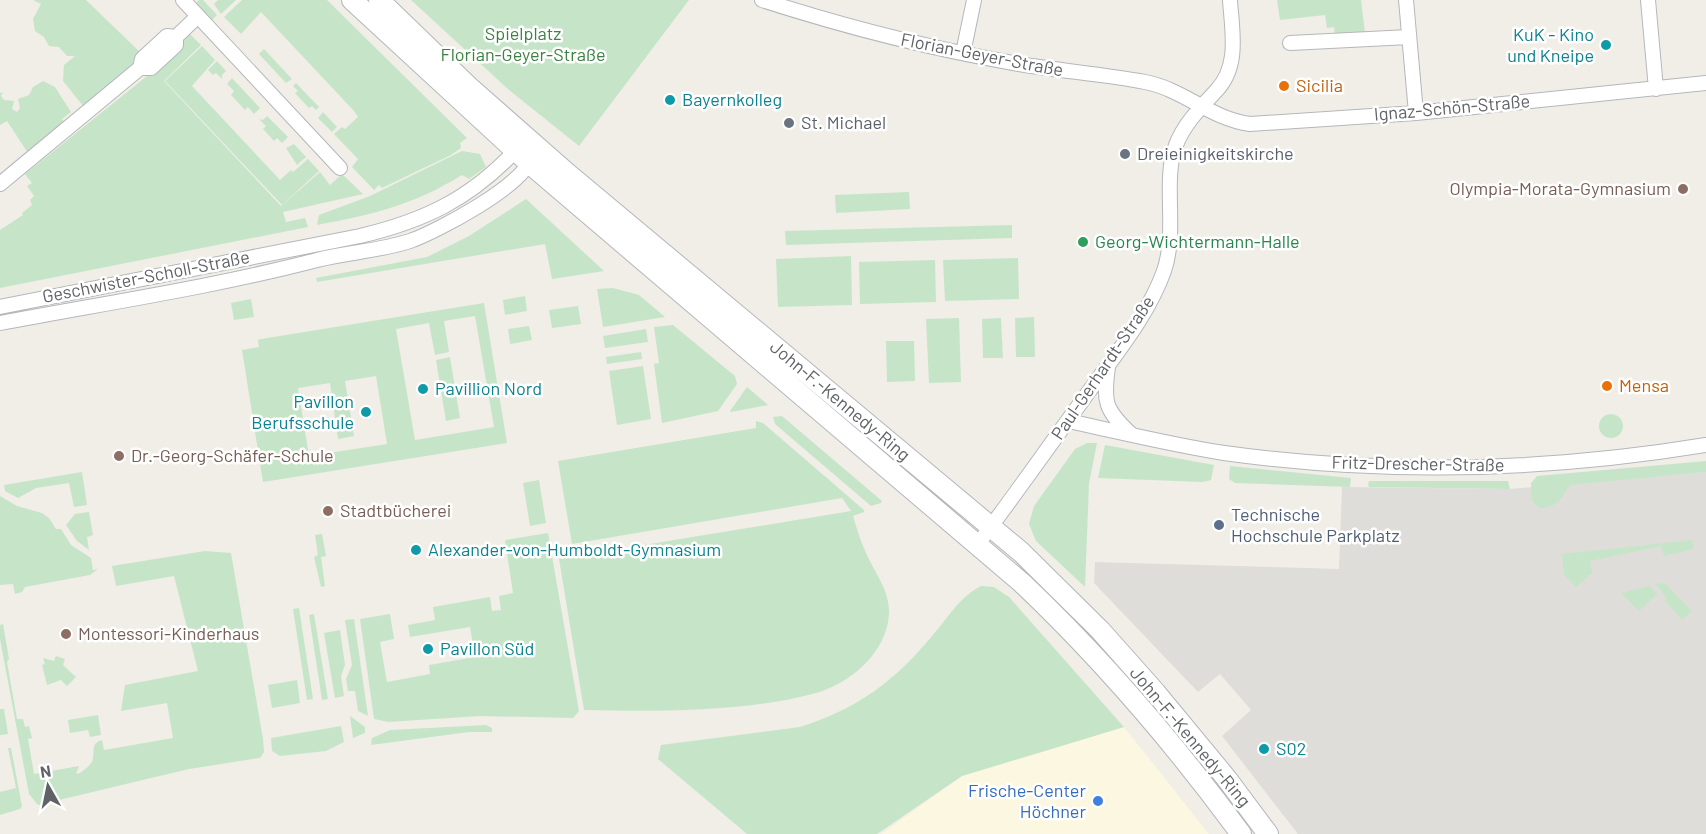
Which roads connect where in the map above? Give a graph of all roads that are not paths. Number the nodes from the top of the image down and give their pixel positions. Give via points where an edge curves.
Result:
1 (183, 0) edge
2 (352, 0) edge
3 (379, 0) edge
4 (762, 0) edge
5 (974, 0) edge
6 (1230, 0) edge
7 (1406, 0) edge
8 (1648, 0) edge
9 (198, 16) junction
10 (1409, 37) junction
11 (1290, 43) dead end
12 (963, 53) junction
13 (1706, 83) edge
14 (1656, 89) junction
15 (1200, 106) junction
16 (1416, 112) junction
17 (524, 147) junction
18 (530, 164) junction
19 (340, 168) dead end
20 (0, 184) edge
21 (292, 249) junction
22 (290, 268) junction
23 (0, 307) edge
24 (0, 324) edge
25 (1108, 365) junction
26 (1068, 421) junction
27 (1132, 434) junction
28 (1706, 445) edge
29 (990, 527) junction
30 (978, 544) junction
31 (1241, 834) edge
32 (1268, 834) edge

1 - 9 street
2 - 17 main road, John-F.-Kennedy-Ring
3 - 17 main road, John-F.-Kennedy-Ring
4 - 12 street, Florian-Geyer-Straße
5 - 12 street
6 - 15 street, Paul-Gerhardt-Straße via 1233,47 1229,69 1218,89
7 - 10 street
8 - 14 street
9 - 19 street
9 - 20 street via 176,37 167,36 142,58 140,68
10 - 11 street
10 - 16 street
12 - 15 street, Florian-Geyer-Straße via 1067,73 1145,82 1165,87
13 - 14 street, Ignaz-Schön-Straße
14 - 16 street, Ignaz-Schön-Straße
15 - 16 street, Ignaz-Schön-Straße via 1224,119 1250,124
15 - 25 street, Paul-Gerhardt-Straße via 1176,145 1173,158 1171,242 1163,273 1149,306
17 - 18 main road, John-F.-Kennedy-Ring
17 - 21 street, Geschwister-Scholl-Straße via 446,207 416,221
17 - 29 main road, John-F.-Kennedy-Ring via 677,267
18 - 22 street, Geschwister-Scholl-Straße via 468,213 424,236
18 - 30 main road, John-F.-Kennedy-Ring
21 - 22 street
21 - 23 street, Geschwister-Scholl-Straße
22 - 24 street, Geschwister-Scholl-Straße
25 - 26 street, Paul-Gerhardt-Straße
25 - 27 street via 1104,393 1107,406
26 - 27 street, Fritz-Drescher-Straße
26 - 29 street, Paul-Gerhardt-Straße
27 - 28 street, Fritz-Drescher-Straße via 1246,456 1429,467 1614,458
29 - 30 street, Paul-Gerhardt-Straße
29 - 32 main road, John-F.-Kennedy-Ring via 1100,630 1200,746
30 - 31 main road, John-F.-Kennedy-Ring via 1063,623 1137,701

